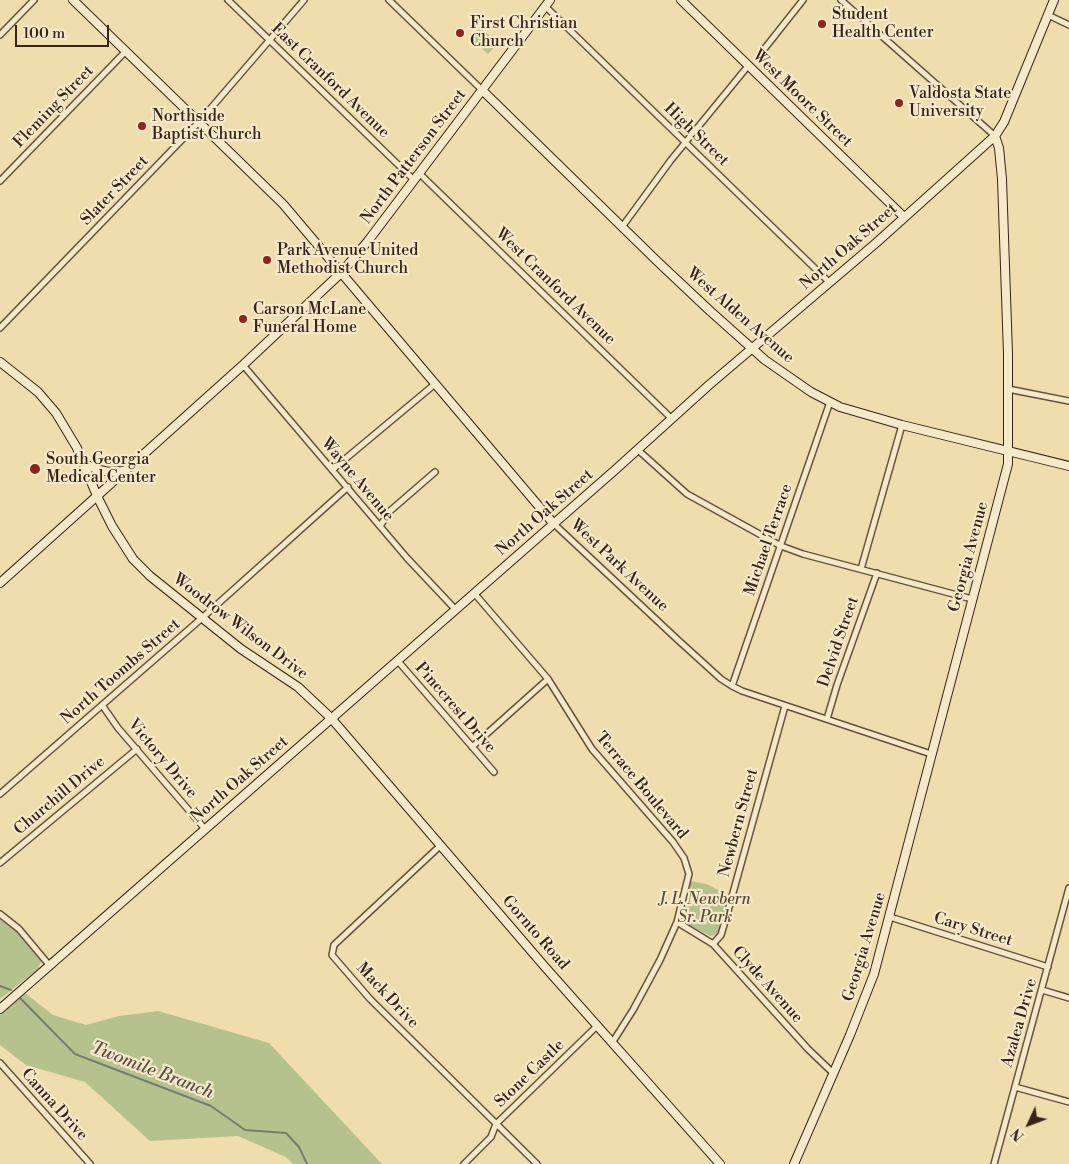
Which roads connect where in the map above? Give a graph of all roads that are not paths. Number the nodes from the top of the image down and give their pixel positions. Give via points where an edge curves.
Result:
1 (34, 0) edge
2 (73, 0) edge
3 (228, 0) edge
4 (304, 0) edge
5 (389, 0) edge
6 (681, 0) edge
7 (803, 0) edge
8 (841, 0) edge
9 (1054, 0) edge
10 (547, 3) edge
11 (1048, 15) junction
12 (1069, 25) edge
13 (0, 35) edge
14 (270, 40) junction
15 (765, 48) dead end
16 (126, 51) junction
17 (748, 66) junction
18 (482, 90) junction
19 (199, 122) junction
20 (995, 136) junction
21 (685, 142) junction
22 (419, 173) junction
23 (414, 180) junction
24 (0, 181) edge
25 (904, 217) junction
26 (622, 227) junction
27 (342, 272) junction
28 (829, 282) junction
29 (0, 328) edge
30 (751, 348) junction
31 (0, 362) edge
32 (243, 365) junction
33 (435, 384) junction
34 (1008, 389) junction
35 (1069, 401) edge
36 (830, 402) junction
37 (672, 418) junction
38 (902, 425) junction
39 (638, 450) junction
40 (1008, 452) junction
41 (84, 464) junction
42 (1069, 466) edge
43 (125, 470) junction
44 (332, 470) junction
45 (435, 472) dead end
46 (348, 487) junction
47 (97, 496) junction
48 (553, 523) junction
49 (380, 526) junction
50 (781, 546) junction
51 (861, 569) junction
52 (876, 573) junction
53 (0, 583) edge
54 (474, 593) junction
55 (972, 599) junction
56 (454, 609) junction
57 (202, 618) junction
58 (397, 660) junction
59 (548, 679) junction
60 (732, 686) junction
61 (102, 705) junction
62 (785, 706) junction
63 (331, 718) junction
64 (827, 719) junction
65 (472, 747) junction
66 (136, 749) junction
67 (931, 754) junction
68 (494, 772) dead end
69 (0, 794) edge
70 (205, 829) junction
71 (441, 845) junction
72 (0, 863) edge
73 (1069, 888) edge
74 (0, 914) edge
75 (890, 917) junction
76 (677, 922) junction
77 (713, 944) junction
78 (50, 966) junction
79 (1048, 966) junction
80 (1042, 990) junction
81 (1069, 998) edge
82 (0, 1009) edge
83 (597, 1026) junction
84 (612, 1043) junction
85 (0, 1064) edge
86 (833, 1073) junction
87 (1015, 1087) junction
88 (1069, 1102) edge
89 (496, 1124) junction
90 (90, 1164) edge
91 (464, 1164) edge
92 (537, 1164) edge
93 (720, 1164) edge
94 (794, 1164) edge
95 (994, 1164) edge

1 - 13 street
2 - 16 street, West Park Avenue
3 - 14 street, East Cranford Avenue
4 - 14 street, Slater Street
5 - 18 street
6 - 17 street, West Moore Street
7 - 15 street
8 - 20 street
9 - 11 street, North Oak Street
10 - 18 street, North Patterson Street
10 - 21 street, High Street
11 - 12 street
11 - 20 street, North Oak Street via 1004,122
14 - 19 street, Slater Street
14 - 23 street, East Cranford Avenue
16 - 19 street, West Park Avenue
16 - 24 street, Fleming Street
17 - 21 street
17 - 25 street, West Moore Street
18 - 22 street, North Patterson Street
18 - 26 street, West Alden Avenue
19 - 27 street, West Park Avenue via 283,204
19 - 29 street, Slater Street
20 - 25 street, North Oak Street
20 - 34 street, Georgia Avenue via 1002,179
21 - 26 street
21 - 28 street, High Street
22 - 23 street, North Patterson Street
22 - 37 street, West Cranford Avenue
23 - 27 street, North Patterson Street
25 - 28 street, North Oak Street
26 - 30 street, West Alden Avenue
27 - 32 street, North Patterson Street
27 - 33 street, West Park Avenue
28 - 30 street, North Oak Street
30 - 36 street, West Alden Avenue
30 - 37 street, North Oak Street
31 - 41 street, Woodrow Wilson Drive via 38,392 56,413
32 - 43 street, North Patterson Street
32 - 44 street, Wayne Avenue
33 - 44 street
33 - 48 street, West Park Avenue
34 - 35 street
34 - 40 street, Georgia Avenue
36 - 38 street, West Alden Avenue
36 - 50 street, Michael Terrace
37 - 39 street, North Oak Street
38 - 40 street, West Alden Avenue
38 - 51 street
39 - 48 street, North Oak Street
39 - 50 street via 687,494
40 - 42 street, West Alden Avenue
40 - 55 street, Georgia Avenue via 1008,464
41 - 43 street via 110,472
41 - 47 street, Woodrow Wilson Drive
43 - 47 street, North Patterson Street
44 - 46 street, Wayne Avenue
45 - 49 street via 390,511
46 - 49 street, Wayne Avenue
46 - 57 street, North Toombs Street
47 - 53 street, North Patterson Street
47 - 57 street, Woodrow Wilson Drive via 133,559
48 - 54 street, North Oak Street
48 - 60 street, West Park Avenue
49 - 56 street, Wayne Avenue
50 - 51 street
50 - 60 street, Michael Terrace
51 - 52 street
52 - 55 street
52 - 64 street, Delvid Street
54 - 56 street, North Oak Street
54 - 59 street, Terrace Boulevard
55 - 67 street, Georgia Avenue
56 - 58 street, North Oak Street
57 - 61 street, North Toombs Street
57 - 63 street, Woodrow Wilson Drive via 298,687
58 - 63 street, North Oak Street
58 - 65 street, Pinecrest Drive
59 - 65 street
59 - 76 street, Terrace Boulevard via 592,749 684,858 689,874
60 - 62 street, West Park Avenue
61 - 66 street, Victory Drive
61 - 69 street, North Toombs Street
62 - 64 street, West Park Avenue
62 - 77 street, Newbern Street via 721,935
63 - 70 street, North Oak Street
63 - 71 street, Gornto Road
64 - 67 street, West Park Avenue
65 - 68 street, Pinecrest Drive
66 - 70 street, Victory Drive
66 - 72 street, Churchill Drive
67 - 75 street, Georgia Avenue
70 - 78 street, North Oak Street
71 - 83 street, Gornto Road
71 - 89 street, Mack Drive via 334,945 332,955 370,999
73 - 79 street, Azalea Drive
74 - 78 street via 19,929
75 - 79 street, Cary Street
75 - 86 street, Georgia Avenue via 874,974
76 - 77 street, Clyde Avenue
76 - 84 street, Terrace Boulevard via 660,960
77 - 86 street, Clyde Avenue
78 - 82 street, North Oak Street
79 - 80 street, Azalea Drive
80 - 81 street
80 - 87 street, Azalea Drive
83 - 84 street, Gornto Road
83 - 89 street, Stone Castle
84 - 93 street, Gornto Road
85 - 90 street, Canna Drive
86 - 94 street, Georgia Avenue
87 - 88 street
87 - 95 street, Azalea Drive
89 - 91 street, Stone Castle via 492,1137
89 - 92 street, Mack Drive

